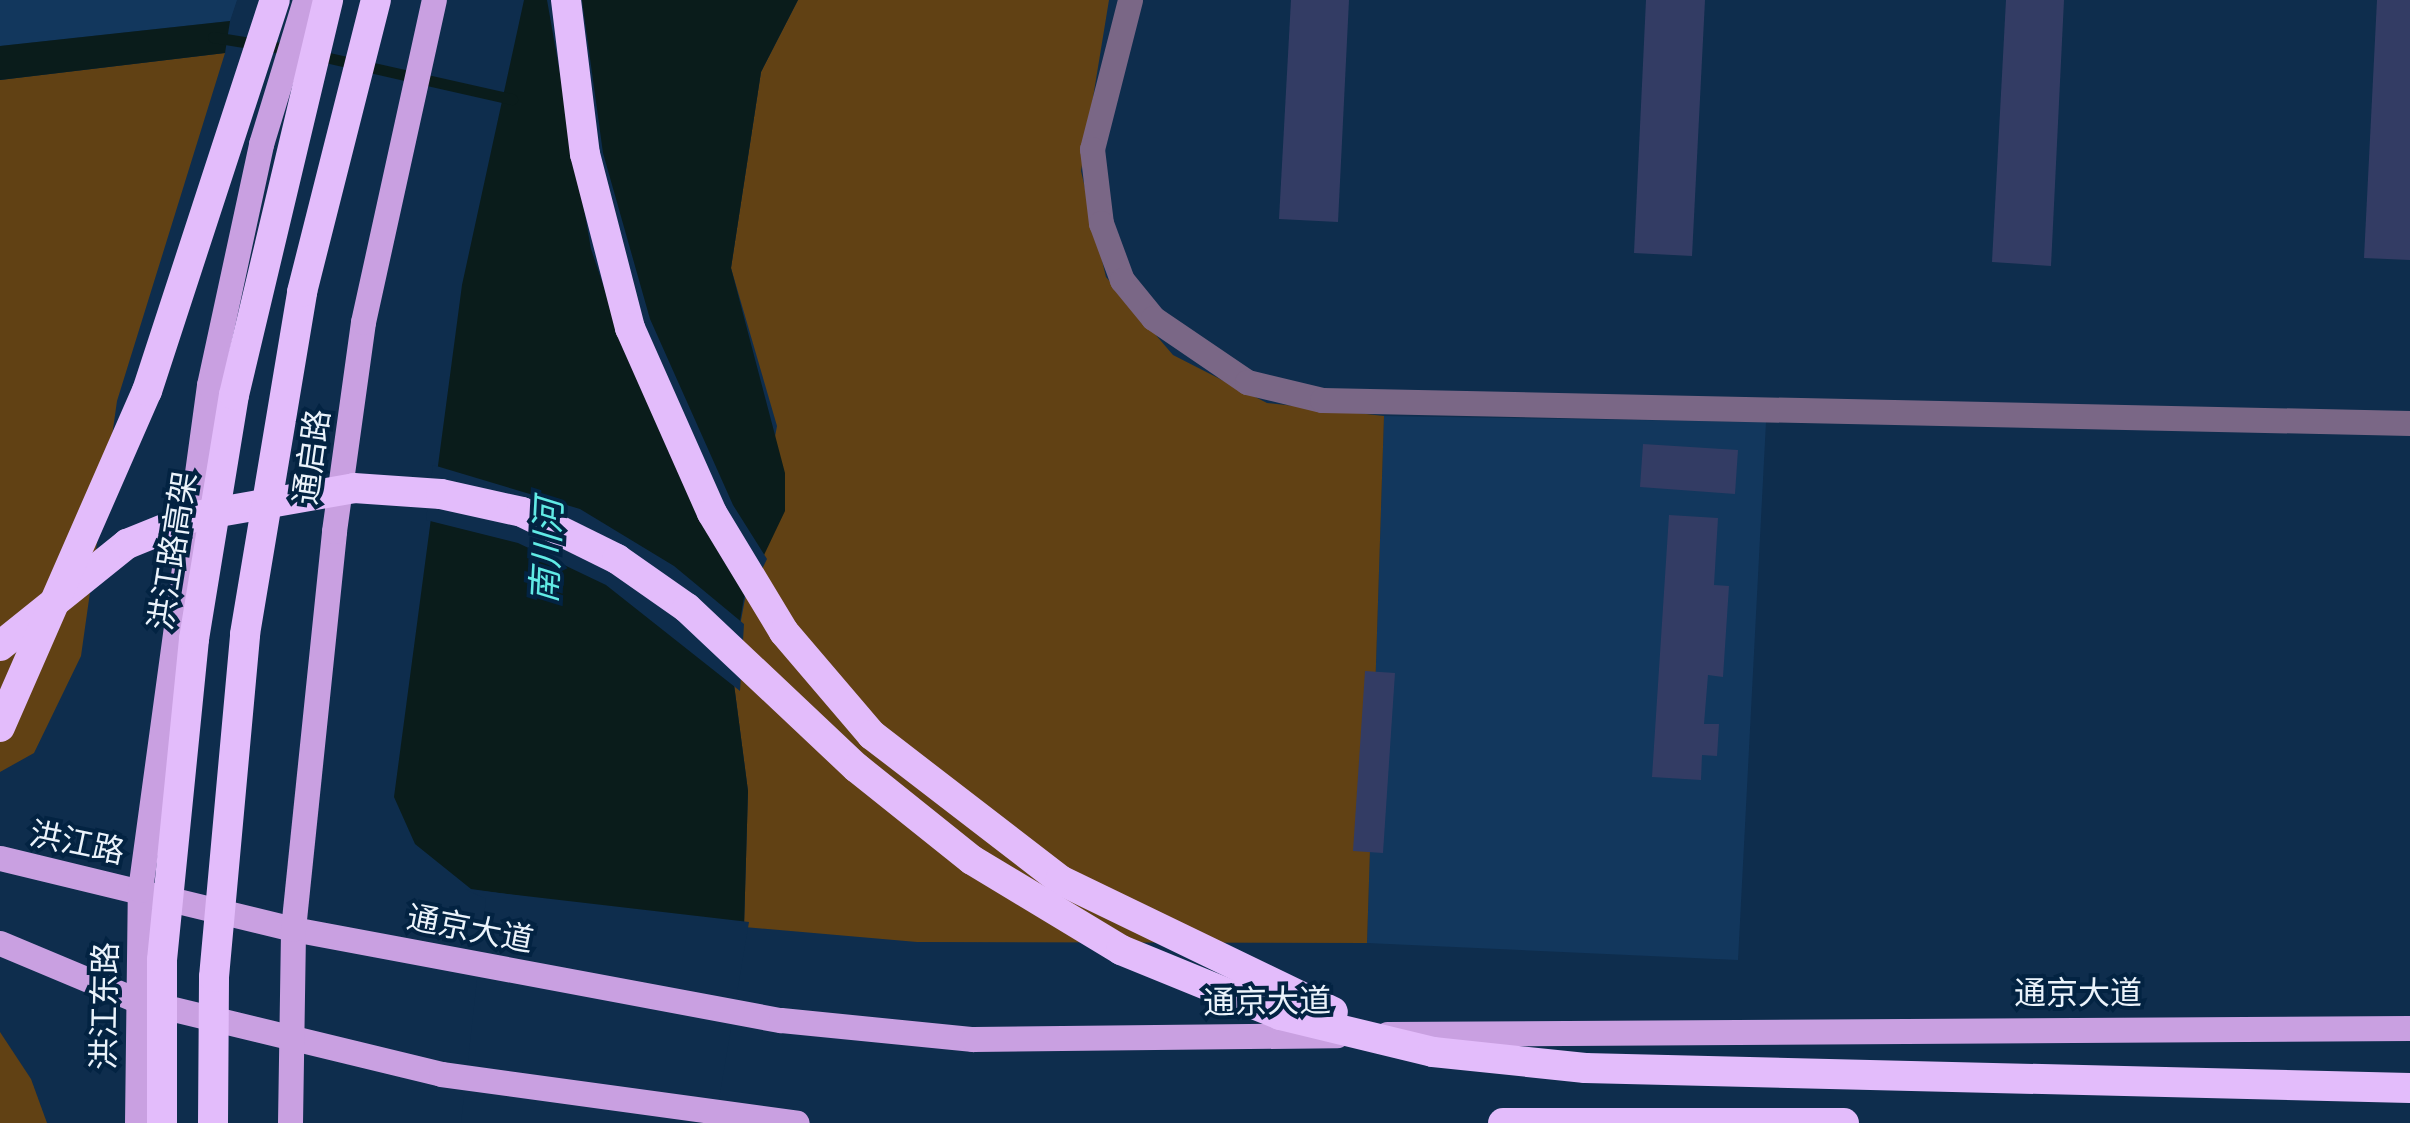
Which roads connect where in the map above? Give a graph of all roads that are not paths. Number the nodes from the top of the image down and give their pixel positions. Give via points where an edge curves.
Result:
1 (275, 0) edge
2 (305, 0) edge
3 (328, 0) edge
4 (376, 0) edge
5 (434, 0) edge
6 (566, 0) edge
7 (1130, 0) edge
8 (2410, 423) edge
9 (0, 646) edge
10 (0, 727) edge
11 (0, 858) edge
12 (140, 890) junction
13 (293, 929) junction
14 (0, 943) edge
15 (136, 1000) junction
16 (2410, 1028) edge
17 (290, 1040) junction
18 (1434, 1052) junction
19 (2410, 1088) edge
20 (137, 1123) edge
21 (162, 1123) edge
22 (214, 1123) edge
23 (290, 1123) edge
24 (797, 1123) edge
25 (1503, 1123) edge
26 (1844, 1123) edge

1 - 10 highway via 147,391
2 - 12 main road via 261,144 210,385
3 - 21 highway, 洪江路高架 via 234,394 194,640 162,960
4 - 22 highway via 302,292 244,634 214,977
5 - 13 main road, 通启路 via 363,322
6 - 18 highway via 586,154 630,328 712,513 784,632 872,735 1060,880 1301,999
7 - 8 street via 1092,149 1100,224 1122,280 1153,318 1247,382 1322,400
9 - 18 highway via 127,544 196,516 354,488 441,494 522,512 616,558 687,608 856,768 1043,905 1198,986
11 - 12 main road, 洪江路
12 - 13 main road, 通京大道
12 - 15 main road, 洪江东路
13 - 16 main road, 通京大道 via 781,1020 973,1039
13 - 17 main road
14 - 15 main road
15 - 17 main road
15 - 20 main road, 洪江东路
17 - 23 main road
17 - 24 main road via 442,1074
18 - 19 highway via 1708,1073
25 - 26 highway

